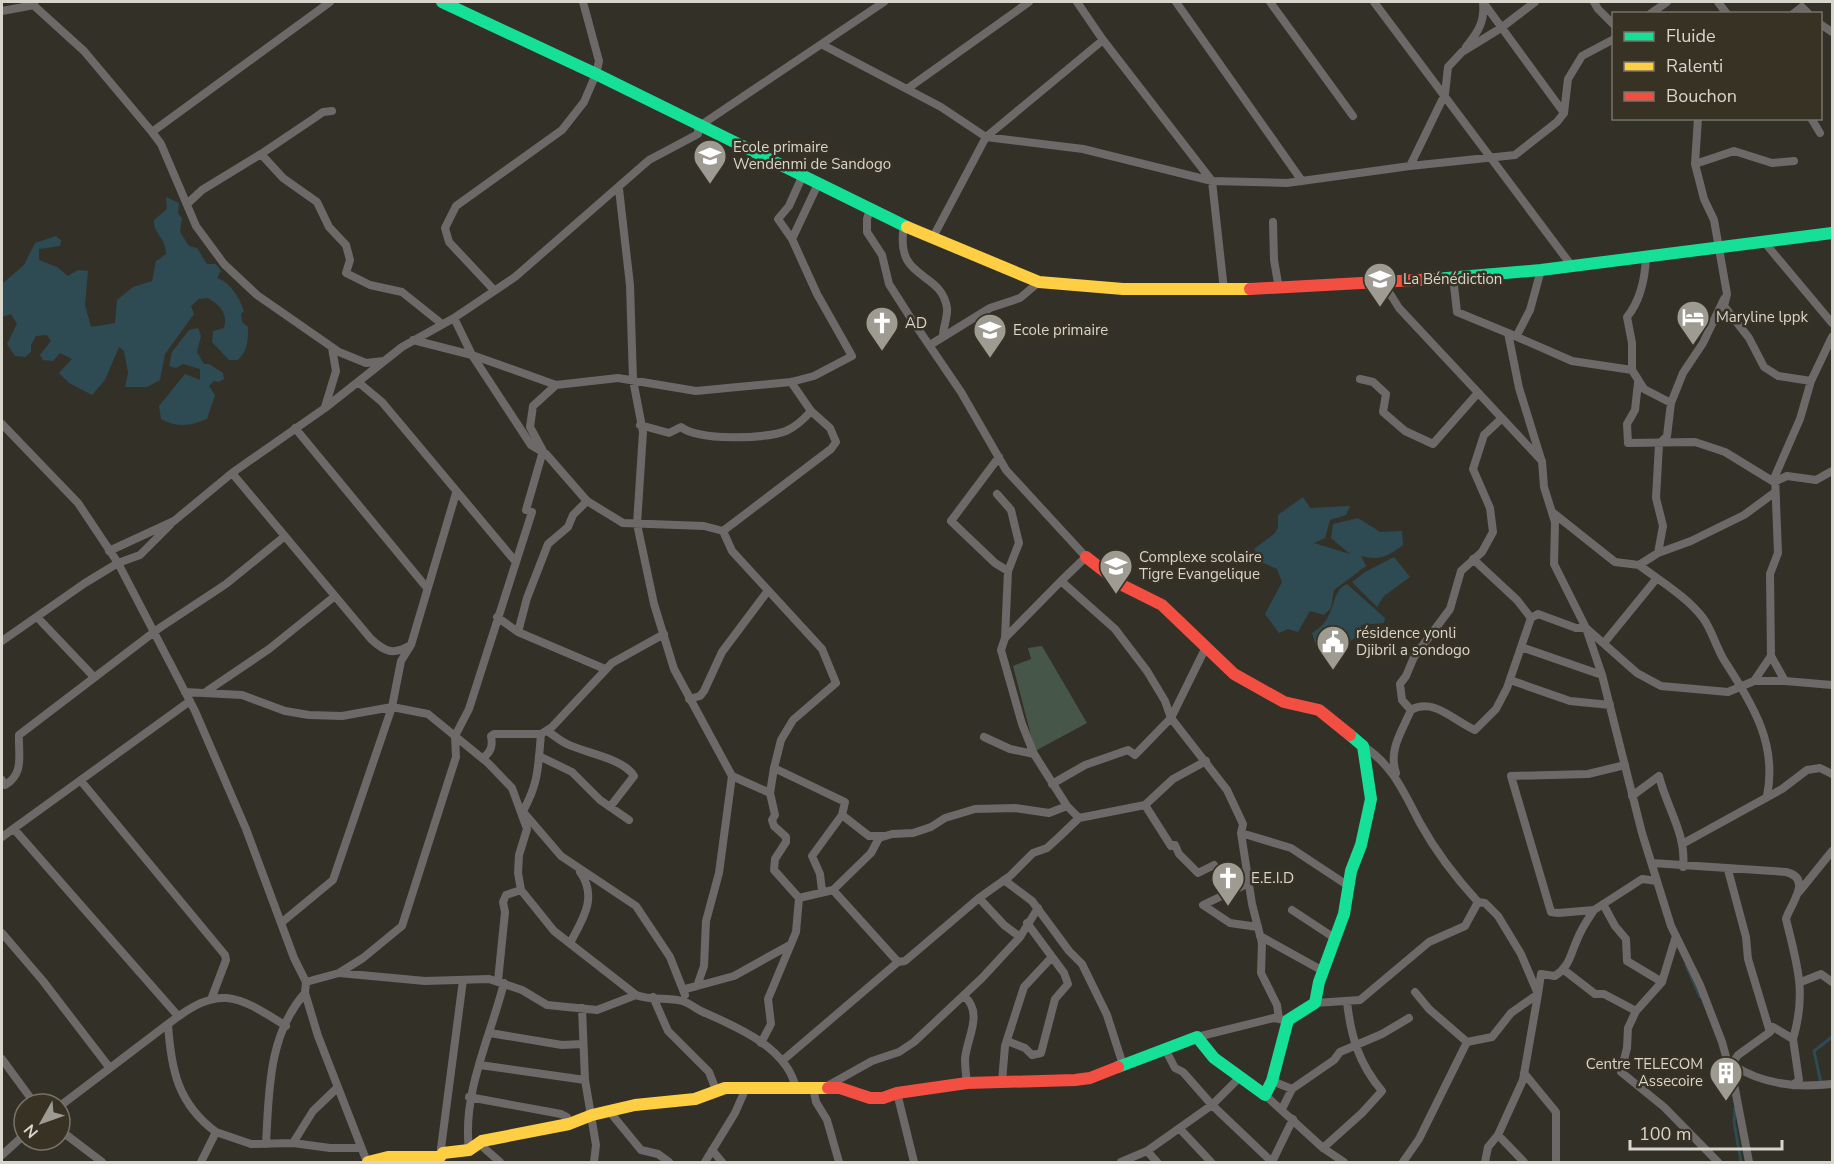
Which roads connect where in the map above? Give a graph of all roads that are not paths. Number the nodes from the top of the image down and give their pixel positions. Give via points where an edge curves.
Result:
1 (330, 2) edge
2 (442, 2) edge
3 (583, 2) edge
4 (884, 2) edge
5 (1029, 2) edge
6 (1077, 2) edge
7 (1176, 2) edge
8 (1270, 2) edge
9 (1374, 2) edge
10 (1483, 2) edge
11 (1535, 2) edge
12 (1594, 2) edge
13 (1667, 2) edge
14 (33, 3) edge
15 (2, 10) edge
16 (1653, 12) edge
17 (1612, 23) edge
18 (1501, 28) junction
19 (1103, 39) junction
20 (1612, 40) edge
21 (823, 45) junction
22 (1462, 52) junction
23 (596, 74) junction
24 (907, 88) junction
25 (1445, 94) junction
26 (332, 111) dead end
27 (1564, 113) junction
28 (1353, 116) dead end
29 (1698, 120) edge
30 (1812, 120) edge
31 (698, 127) junction
32 (152, 132) junction
33 (1820, 133) dead end
34 (986, 137) junction
35 (261, 154) junction
36 (1493, 159) junction
37 (1794, 161) dead end
38 (1695, 164) junction
39 (1410, 166) junction
40 (802, 177) junction
41 (1212, 181) junction
42 (1302, 181) junction
43 (818, 184) junction
44 (619, 189) junction
45 (187, 204) junction
46 (870, 209) junction
47 (1273, 222) dead end
48 (904, 226) junction
49 (1833, 233) edge
50 (792, 239) junction
51 (932, 239) junction
52 (1765, 243) junction
53 (1720, 249) junction
54 (1646, 257) junction
55 (1571, 265) junction
56 (1541, 270) junction
57 (1453, 277) junction
58 (1039, 282) junction
59 (1384, 284) junction
60 (1279, 289) junction
61 (494, 290) junction
62 (1224, 290) junction
63 (1724, 298) junction
64 (454, 318) junction
65 (1833, 323) edge
66 (442, 324) junction
67 (1513, 334) junction
68 (943, 336) junction
69 (1833, 337) edge
70 (413, 340) junction
71 (930, 345) junction
72 (332, 348) junction
73 (472, 355) junction
74 (384, 361) junction
75 (1632, 370) junction
76 (1360, 379) dead end
77 (633, 380) junction
78 (1810, 381) junction
79 (358, 382) junction
80 (791, 382) junction
81 (1638, 383) junction
82 (556, 385) junction
83 (1477, 394) junction
84 (1671, 403) junction
85 (324, 408) junction
86 (811, 411) junction
87 (1500, 420) junction
88 (2, 424) edge
89 (640, 425) junction
90 (295, 428) junction
91 (1659, 444) junction
92 (543, 451) junction
93 (999, 457) junction
94 (1542, 461) junction
95 (1833, 471) edge
96 (232, 473) junction
97 (1774, 482) junction
98 (456, 493) junction
99 (1774, 493) junction
100 (997, 495) dead end
101 (587, 501) junction
102 (1552, 512) junction
103 (174, 521) junction
104 (637, 524) junction
105 (723, 531) junction
106 (285, 536) junction
107 (109, 551) junction
108 (1658, 554) junction
109 (1086, 557) junction
110 (1473, 559) junction
111 (515, 561) junction
112 (118, 563) junction
113 (1639, 565) junction
114 (1008, 571) junction
115 (1657, 578) junction
116 (1061, 581) junction
117 (427, 588) junction
118 (767, 592) junction
119 (335, 596) junction
120 (37, 617) junction
121 (497, 618) junction
122 (1531, 618) junction
123 (1586, 628) junction
124 (518, 632) junction
125 (153, 633) junction
126 (664, 634) junction
127 (1005, 638) junction
128 (2, 641) edge
129 (1604, 643) junction
130 (411, 645) junction
131 (1206, 647) junction
132 (1521, 647) junction
133 (1771, 657) junction
134 (605, 669) junction
135 (1602, 675) junction
136 (94, 677) junction
137 (1510, 680) junction
138 (1754, 681) junction
139 (1785, 681) junction
140 (1833, 685) edge
141 (1743, 687) junction
142 (185, 692) junction
143 (204, 693) junction
144 (689, 699) junction
145 (190, 701) junction
146 (1610, 705) junction
147 (392, 707) junction
148 (1411, 710) junction
149 (1171, 718) junction
150 (544, 733) junction
151 (455, 736) junction
152 (984, 737) dead end
153 (1363, 746) junction
154 (1034, 754) junction
155 (539, 756) junction
156 (483, 758) junction
157 (1206, 761) junction
158 (1625, 765) junction
159 (774, 768) junction
160 (1833, 774) edge
161 (732, 776) junction
162 (1771, 776) junction
163 (1398, 779) junction
164 (2, 780) edge
165 (81, 781) junction
166 (1052, 784) junction
167 (1782, 789) junction
168 (770, 793) junction
169 (1632, 796) junction
170 (1767, 796) junction
171 (1145, 805) junction
172 (1067, 806) junction
173 (610, 807) junction
174 (521, 809) junction
175 (842, 815) junction
176 (1079, 818) junction
177 (628, 820) dead end
178 (14, 829) junction
179 (1241, 833) junction
180 (885, 836) junction
181 (2, 837) edge
182 (1684, 843) junction
183 (1833, 851) edge
184 (1652, 863) junction
185 (1683, 867) junction
186 (577, 869) junction
187 (1728, 870) junction
188 (1004, 880) junction
189 (1657, 881) junction
190 (1249, 883) junction
191 (1350, 887) junction
192 (521, 890) junction
193 (833, 890) junction
194 (822, 891) junction
195 (1230, 892) junction
196 (1799, 892) junction
197 (979, 897) junction
198 (799, 898) junction
199 (1478, 903) junction
200 (1603, 904) junction
201 (1038, 908) junction
202 (1292, 910) dead end
203 (1594, 910) junction
204 (281, 923) junction
205 (1027, 923) junction
206 (1258, 927) junction
207 (2, 933) edge
208 (1260, 936) junction
209 (1676, 936) junction
210 (1020, 937) junction
211 (1336, 939) junction
212 (570, 943) junction
213 (788, 946) junction
214 (1052, 957) junction
215 (898, 962) junction
216 (1564, 970) junction
217 (1323, 971) junction
218 (339, 973) junction
219 (463, 980) junction
220 (306, 982) junction
221 (501, 982) junction
222 (1662, 982) junction
223 (1801, 982) junction
224 (1833, 982) edge
225 (697, 986) junction
226 (685, 989) junction
227 (1415, 992) dead end
228 (305, 993) junction
229 (1538, 994) junction
230 (636, 995) junction
231 (964, 996) junction
232 (212, 997) junction
233 (653, 998) junction
234 (685, 1001) junction
235 (1347, 1002) junction
236 (1315, 1004) junction
237 (582, 1008) junction
238 (1636, 1011) junction
239 (178, 1016) junction
240 (1409, 1018) dead end
241 (1284, 1019) junction
242 (168, 1024) junction
243 (286, 1026) junction
244 (1770, 1032) junction
245 (490, 1033) junction
246 (1197, 1038) junction
247 (1793, 1039) junction
248 (1007, 1041) junction
249 (1467, 1042) junction
250 (761, 1043) junction
251 (583, 1044) junction
252 (1355, 1047) junction
253 (1165, 1049) junction
254 (2, 1059) edge
255 (782, 1061) junction
256 (480, 1065) junction
257 (1123, 1065) junction
258 (1731, 1066) junction
259 (109, 1067) junction
260 (1524, 1073) junction
261 (1240, 1077) junction
262 (585, 1080) junction
263 (1002, 1081) junction
264 (1272, 1081) junction
265 (967, 1083) junction
266 (1833, 1084) edge
267 (1793, 1085) junction
268 (818, 1087) junction
269 (337, 1088) junction
270 (746, 1088) junction
271 (796, 1089) junction
272 (1292, 1089) junction
273 (716, 1090) junction
274 (26, 1092) edge
275 (897, 1093) junction
276 (1265, 1095) junction
277 (72, 1096) edge
278 (469, 1097) junction
279 (1212, 1105) junction
280 (1282, 1108) junction
281 (609, 1111) junction
282 (592, 1115) junction
283 (1293, 1119) junction
284 (569, 1124) junction
285 (1180, 1129) junction
286 (216, 1132) junction
287 (1498, 1135) junction
288 (72, 1141) edge
289 (482, 1141) junction
290 (292, 1143) junction
291 (266, 1144) junction
292 (361, 1148) junction
293 (1323, 1148) junction
294 (469, 1150) junction
295 (712, 1150) junction
296 (1147, 1151) junction
297 (440, 1157) junction
298 (1329, 1158) edge
299 (416, 1159) edge
300 (1748, 1159) edge
301 (96, 1161) edge
302 (201, 1162) edge
303 (367, 1162) edge
304 (500, 1162) edge
305 (594, 1162) edge
306 (669, 1162) edge
307 (705, 1162) edge
308 (722, 1162) edge
309 (839, 1162) edge
310 (915, 1162) edge
311 (1121, 1162) edge
312 (1157, 1162) edge
313 (1211, 1162) edge
314 (1272, 1162) edge
315 (1344, 1162) edge
316 (1403, 1162) edge
317 (1485, 1162) edge
318 (1524, 1162) edge
319 (1556, 1162) edge
320 (1718, 1162) edge
321 (1754, 1162) edge

1 - 32 street
2 - 23 street
3 - 23 street via 598,61
4 - 21 street
5 - 24 street
6 - 19 street
7 - 42 street
8 - 28 street
9 - 25 street
10 - 18 street
10 - 22 street via 1480,29
11 - 18 street
12 - 17 street
13 - 16 street
14 - 15 street
14 - 32 street via 84,51
18 - 22 street
18 - 27 street
19 - 34 street
19 - 41 street
20 - 27 street via 1582,56 1568,79
21 - 24 street
21 - 31 street
22 - 25 street via 1448,67
23 - 31 street
23 - 61 street via 584,102 562,130 456,206 445,228 449,242
24 - 34 street
25 - 36 street
25 - 39 street
26 - 35 street via 324,112
27 - 36 street via 1515,155
29 - 38 street
30 - 33 street
31 - 40 street
31 - 44 street via 698,134 649,160
32 - 45 street
34 - 41 street via 1083,148
34 - 51 street
35 - 45 street via 202,190
35 - 66 street via 283,178 316,202 329,227 346,245 350,260 346,273 370,285 402,292
36 - 39 street
36 - 55 street
37 - 38 street via 1772,163 1734,151
38 - 53 street
39 - 42 street
40 - 43 street
40 - 50 street via 789,206 778,219
41 - 42 street
41 - 62 street
43 - 46 street
43 - 50 street
44 - 61 street via 515,277
44 - 77 street via 630,285
45 - 72 street via 202,237 224,264 257,295
46 - 48 street
46 - 71 street via 867,232 882,255 889,284
47 - 60 street
48 - 51 street
48 - 68 street via 901,243 907,264 939,289 948,310
49 - 52 street
50 - 80 street via 852,356 814,376
51 - 58 street
52 - 53 street
52 - 65 street
53 - 54 street
53 - 63 street via 1727,294
54 - 55 street
54 - 75 street via 1637,305 1627,316
55 - 56 street
56 - 57 street
56 - 67 street via 1530,310
57 - 59 street
57 - 67 street via 1457,312
58 - 62 street via 1130,290
58 - 68 street via 1020,298 990,308
59 - 60 street
59 - 83 street via 1399,308
60 - 62 street
61 - 64 street
63 - 78 street via 1724,306 1749,338 1764,367 1778,376
63 - 84 street
64 - 66 street
64 - 73 street
66 - 70 street
67 - 75 street via 1572,361
67 - 94 street via 1519,388
68 - 71 street
69 - 78 street
70 - 73 street
70 - 74 street
71 - 93 street
72 - 74 street via 366,363
72 - 85 street via 336,371
73 - 82 street
73 - 92 street via 531,445
74 - 79 street
75 - 81 street
76 - 83 street via 1373,382 1386,394 1383,412 1405,431 1433,444
77 - 80 street via 696,391
77 - 82 street via 602,379
77 - 89 street
78 - 97 street via 1800,419
79 - 85 street
79 - 98 street via 382,402
80 - 86 street
81 - 84 street
81 - 91 street via 1635,410 1627,424 1628,443
82 - 92 street via 538,398 529,420
83 - 87 street
84 - 91 street via 1667,436
85 - 90 street
86 - 89 street via 784,432 754,435 694,435 681,428 669,433
86 - 105 street via 830,428 836,442 831,449
87 - 94 street
87 - 110 street via 1484,435 1473,469 1494,524 1490,542
88 - 107 street via 78,503
89 - 104 street via 643,432
90 - 96 street
90 - 117 street
91 - 97 street via 1695,442 1735,457
91 - 108 street via 1656,498 1663,526
92 - 101 street
92 - 111 street via 526,510 532,512
93 - 109 street via 1006,470
93 - 114 street via 951,520
94 - 102 street via 1544,487
95 - 97 street via 1816,480 1787,476
96 - 103 street
96 - 106 street
97 - 99 street
98 - 111 street
98 - 117 street
99 - 108 street via 1744,515
99 - 133 street via 1778,553 1770,574
100 - 114 street via 1011,510 1019,543
101 - 104 street via 623,524
101 - 124 street via 573,515 568,527 548,544
102 - 113 street via 1609,559 1620,565
102 - 123 street via 1556,527 1552,545 1554,564
103 - 107 street
103 - 112 street via 140,555
104 - 105 street via 704,526
104 - 126 street
105 - 118 street via 732,551
106 - 119 street
106 - 125 street via 226,584
107 - 112 street
108 - 113 street
109 - 116 street
109 - 131 street via 1122,585 1162,605
110 - 122 street
110 - 148 street via 1461,571 1450,609 1414,657 1400,684 1402,700
111 - 121 street
112 - 120 street
112 - 125 street
113 - 115 street
114 - 127 street
115 - 129 street
115 - 141 street via 1702,617
116 - 127 street
116 - 149 street via 1120,635 1159,689
117 - 130 street
118 - 144 street via 722,652 704,691
118 - 159 street via 822,649 836,683 793,720 781,740
119 - 130 street via 387,652 398,652
119 - 143 street via 269,649
120 - 128 street
120 - 136 street
121 - 124 street
121 - 151 street via 469,709
122 - 123 street via 1538,614
122 - 132 street
123 - 129 street
123 - 135 street
124 - 134 street
125 - 136 street
125 - 142 street
126 - 134 street
126 - 144 street via 674,669
127 - 154 street via 1000,650
129 - 141 street via 1637,673 1661,686 1710,693
130 - 147 street via 401,662
131 - 149 street
131 - 153 street via 1234,674 1284,702 1319,710
132 - 135 street
132 - 137 street
133 - 138 street
133 - 139 street
134 - 150 street
135 - 146 street
136 - 164 street via 19,735 21,759 17,772 9,783 5,785
137 - 146 street via 1570,701
137 - 148 street via 1496,709 1475,730 1446,712 1426,706
138 - 139 street
138 - 141 street
139 - 140 street
141 - 162 street via 1757,714
142 - 143 street
142 - 145 street
143 - 147 street via 242,695 309,716 342,716
144 - 161 street via 720,748
145 - 165 street
145 - 204 street via 246,829
146 - 158 street
147 - 151 street via 428,714
147 - 204 street via 333,880
148 - 163 street via 1394,750 1392,761
149 - 157 street
149 - 166 street via 1135,755 1128,750 1085,765
150 - 155 street
150 - 156 street via 494,734 489,753
150 - 173 street via 632,772 634,776
151 - 156 street
151 - 218 street via 456,757 402,926
152 - 154 street
153 - 163 street via 1377,754
153 - 191 street via 1371,799
154 - 166 street
155 - 173 street via 572,772
155 - 174 street via 534,792
156 - 174 street via 512,789
157 - 171 street via 1173,779
157 - 179 street via 1239,813
158 - 169 street
158 - 203 street via 1588,774 1511,776 1551,912
159 - 168 street
159 - 175 street via 845,802
160 - 167 street via 1812,768
161 - 168 street
161 - 225 street via 719,873 706,921 704,966
162 - 167 street
162 - 170 street
163 - 199 street via 1437,851
165 - 178 street
165 - 232 street via 225,955
166 - 172 street
167 - 170 street
168 - 198 street via 774,826 786,837 774,870
169 - 182 street via 1659,776
169 - 184 street
170 - 182 street
171 - 176 street
171 - 195 street via 1163,836 1171,846 1175,845 1185,861 1197,873 1214,865
172 - 176 street
172 - 180 street via 1049,813 1015,808 975,809 913,833
173 - 177 street
174 - 186 street via 554,849
174 - 192 street via 527,829 519,855
175 - 180 street via 869,836
175 - 194 street via 812,856
176 - 188 street
178 - 181 street
178 - 239 street
179 - 190 street
179 - 191 street via 1291,848
180 - 193 street
182 - 185 street
183 - 196 street
184 - 185 street
184 - 189 street
185 - 187 street
186 - 212 street via 586,880 588,907
186 - 226 street via 636,906 661,941
187 - 196 street via 1792,874
187 - 244 street
188 - 197 street
188 - 201 street
189 - 200 street via 1642,879
189 - 209 street
190 - 195 street
190 - 206 street
191 - 211 street
192 - 212 street via 554,931
192 - 221 street via 506,895 503,902
193 - 194 street
193 - 215 street
194 - 198 street
195 - 206 street via 1203,905 1230,923
196 - 223 street via 1785,919
197 - 210 street
197 - 215 street via 905,961
198 - 213 street via 796,932
199 - 229 street via 1485,903 1498,916 1521,954
199 - 235 street via 1465,926 1429,942 1360,1000
200 - 203 street
200 - 222 street via 1626,939 1627,961
201 - 205 street
201 - 257 street via 1094,984
202 - 211 street
203 - 216 street
204 - 220 street
205 - 210 street
205 - 214 street
206 - 208 street
207 - 259 street
208 - 217 street
208 - 241 street via 1261,973
209 - 222 street
209 - 258 street
210 - 231 street
211 - 217 street
212 - 230 street
213 - 225 street via 734,976
213 - 250 street via 786,961 768,999 771,1024
214 - 248 street via 1024,987
214 - 248 street via 1068,984 1055,999 1044,1050 1032,1055
215 - 255 street
216 - 229 street via 1555,976 1541,974
216 - 238 street via 1595,994 1604,994
217 - 236 street
218 - 219 street
218 - 220 street
219 - 221 street
219 - 297 street
220 - 228 street
221 - 237 street via 547,1005
221 - 245 street
222 - 238 street
223 - 224 street via 1821,974
223 - 247 street
225 - 226 street
226 - 234 street
227 - 249 street
228 - 243 street
228 - 269 street
229 - 249 street via 1511,1013 1492,1037
229 - 260 street
230 - 233 street
230 - 237 street via 597,1010
231 - 265 street via 971,1002 975,1016 965,1060
231 - 268 street via 899,1052
232 - 239 street
232 - 243 street via 239,1000
233 - 234 street
233 - 273 street via 668,1031 709,1072
234 - 250 street via 737,1026
235 - 236 street
235 - 252 street
236 - 241 street
237 - 251 street
238 - 320 street via 1628,1028 1621,1072 1664,1107
239 - 242 street
240 - 252 street
241 - 246 street via 1246,1024
241 - 264 street
242 - 259 street
242 - 286 street via 170,1058 189,1107 197,1119
243 - 291 street via 274,1050 270,1072
244 - 247 street via 1773,1027
244 - 258 street via 1738,1055
245 - 251 street via 562,1045
245 - 256 street
246 - 253 street
246 - 261 street via 1214,1058
247 - 267 street via 1799,1080
248 - 263 street
249 - 316 street via 1419,1139
250 - 255 street
251 - 262 street
252 - 272 street via 1340,1052
252 - 293 street via 1367,1073 1382,1091
253 - 257 street
253 - 279 street via 1175,1068
254 - 274 street
255 - 271 street via 793,1075
256 - 262 street
256 - 278 street
257 - 263 street via 1075,1080
258 - 267 street via 1751,1077
258 - 300 street
259 - 277 street
260 - 287 street
260 - 319 street via 1556,1112
261 - 276 street
261 - 279 street
262 - 282 street
263 - 265 street
264 - 272 street
264 - 276 street
265 - 275 street
266 - 267 street
268 - 271 street
268 - 275 street via 840,1088 870,1098
268 - 309 street via 816,1102 827,1120
269 - 290 street via 313,1111
269 - 292 street
270 - 271 street
270 - 273 street
270 - 295 street
272 - 280 street
273 - 281 street via 695,1099
275 - 310 street
276 - 280 street
278 - 284 street via 561,1114
278 - 294 street
279 - 285 street
279 - 314 street
280 - 283 street
281 - 282 street
281 - 306 street via 636,1145
282 - 284 street
282 - 305 street
283 - 293 street
283 - 314 street
284 - 289 street
285 - 296 street
285 - 313 street
286 - 291 street via 251,1144
286 - 302 street
287 - 317 street via 1488,1148
287 - 318 street
288 - 301 street
289 - 294 street
289 - 304 street via 484,1148
290 - 291 street
290 - 292 street via 330,1149
292 - 303 street
293 - 298 street
294 - 297 street
295 - 307 street
295 - 308 street
296 - 311 street
296 - 312 street
297 - 299 street
298 - 315 street
299 - 303 street via 388,1157
300 - 321 street

